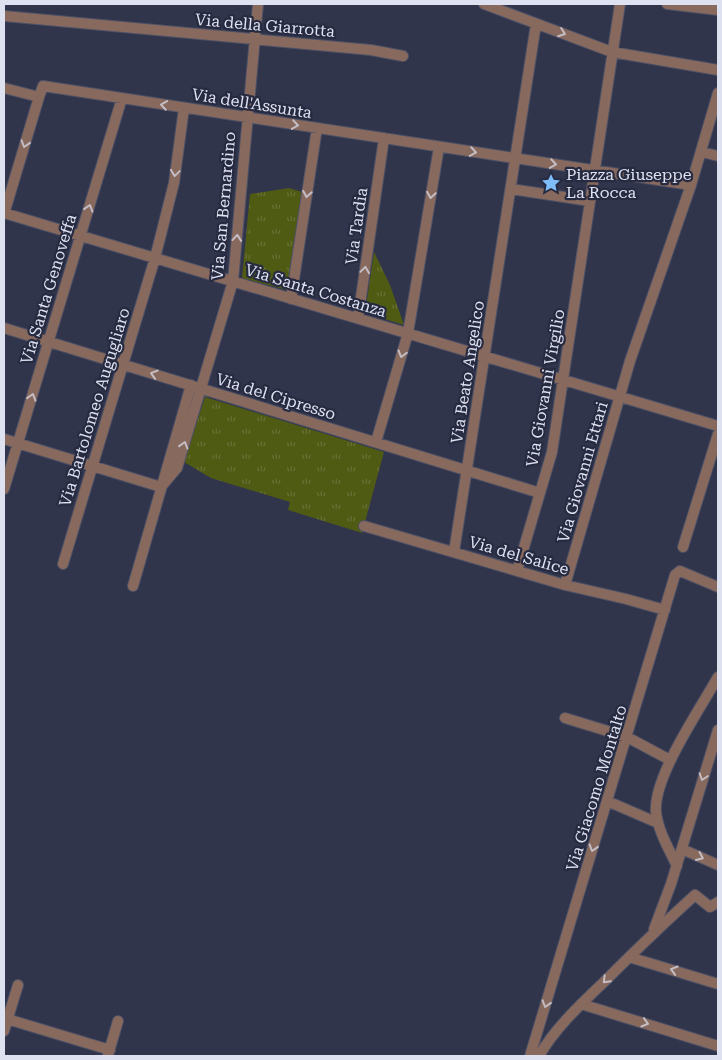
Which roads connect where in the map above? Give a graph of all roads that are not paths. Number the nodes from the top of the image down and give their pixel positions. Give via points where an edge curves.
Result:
1 (258, 4) edge
2 (484, 4) edge
3 (620, 4) edge
4 (667, 4) edge
5 (718, 10) edge
6 (4, 16) edge
7 (536, 24) junction
8 (254, 39) junction
9 (612, 52) junction
10 (403, 56) dead end
11 (718, 70) edge
12 (4, 88) edge
13 (718, 93) edge
14 (39, 98) junction
15 (122, 98) junction
16 (184, 108) junction
17 (247, 117) junction
18 (317, 128) junction
19 (384, 138) junction
20 (439, 147) junction
21 (702, 152) junction
22 (512, 155) junction
23 (718, 156) edge
24 (597, 168) junction
25 (691, 185) junction
26 (510, 192) junction
27 (590, 204) junction
28 (4, 213) edge
29 (80, 236) junction
30 (155, 258) junction
31 (233, 281) junction
32 (291, 298) junction
33 (358, 318) junction
34 (4, 328) edge
35 (408, 333) junction
36 (48, 341) junction
37 (484, 356) junction
38 (123, 364) junction
39 (564, 380) junction
40 (196, 387) junction
41 (620, 396) junction
42 (718, 426) edge
43 (718, 434) edge
44 (4, 439) edge
45 (376, 442) junction
46 (18, 443) junction
47 (92, 466) junction
48 (467, 470) junction
49 (161, 487) junction
50 (4, 489) edge
51 (540, 493) junction
52 (364, 526) dead end
53 (683, 547) dead end
54 (454, 552) junction
55 (63, 564) dead end
56 (517, 571) junction
57 (565, 585) junction
58 (133, 586) dead end
59 (718, 587) edge
60 (666, 610) junction
61 (718, 676) edge
62 (565, 718) dead end
63 (718, 730) edge
64 (627, 737) junction
65 (670, 760) junction
66 (607, 802) junction
67 (658, 824) junction
68 (682, 849) junction
69 (718, 865) edge
70 (677, 866) junction
71 (714, 905) edge
72 (653, 933) junction
73 (629, 957) junction
74 (718, 984) edge
75 (18, 985) dead end
76 (581, 1004) junction
77 (7, 1019) junction
78 (118, 1022) dead end
79 (4, 1031) edge
80 (718, 1046) edge
81 (109, 1053) edge
82 (530, 1056) edge
83 (540, 1056) edge

1 - 8 street, Via San Bernardino
2 - 7 street
3 - 9 street
4 - 5 street
6 - 8 street, Via della Giarrotta
7 -> 9 street
7 - 22 street
8 - 10 street, Via della Giarrotta
8 - 17 street, Via San Bernardino
9 - 11 street
9 - 24 street
12 - 14 street
13 - 21 street, Via Giovanni Ettari
14 - 15 street, Via dell'Assunta via 43,86
14 -> 28 street
16 -> 15 street, Via dell'Assunta
29 -> 15 street, Via Santa Genoveffa
16 - 17 street, Via dell'Assunta
16 -> 30 street, Via Bartolomeo Augugliaro via 174,183
17 -> 18 street, Via dell'Assunta
31 -> 17 street, Via San Bernardino
18 - 19 street, Via dell'Assunta
18 -> 32 street
19 - 20 street, Via dell'Assunta
33 -> 19 street, Via Tardia
20 -> 22 street, Via dell'Assunta
20 -> 35 street
21 - 23 street
21 - 25 street, Via Giovanni Ettari
22 -> 24 street, Via dell'Assunta
22 - 26 street, Via Beato Angelico
24 - 25 street
24 - 27 street, Via Giovanni Virgilio
25 - 41 street, Via Giovanni Ettari
26 - 27 street
26 - 37 street, Via Beato Angelico
27 - 39 street, Via Giovanni Virgilio
28 - 29 street, Via Santa Costanza
29 - 30 street, Via Santa Costanza
29 - 36 street, Via Santa Genoveffa
30 - 31 street, Via Santa Costanza
30 - 38 street, Via Bartolomeo Augugliaro
31 - 32 street, Via Santa Costanza
31 - 40 street, Via San Bernardino
32 - 33 street, Via Santa Costanza
33 - 35 street, Via Santa Costanza
34 - 36 street, Via del Cipresso
35 - 37 street, Via Santa Costanza
35 -> 45 street
36 - 38 street, Via del Cipresso
46 -> 36 street, Via Santa Genoveffa
37 - 39 street, Via Santa Costanza
37 - 48 street, Via Beato Angelico
40 -> 38 street, Via del Cipresso
38 - 47 street, Via Bartolomeo Augugliaro
39 - 41 street, Via Santa Costanza
39 - 51 street, Via Giovanni Virgilio via 552,452
40 - 45 street, Via del Cipresso
40 - 49 street, Via San Bernardino via 177,468
41 - 42 street, Via Santa Costanza
41 - 57 street, Via Giovanni Ettari
43 - 53 street
44 - 46 street
45 - 48 street, Via del Cipresso
46 - 47 street
46 - 50 street, Via Santa Genoveffa
47 - 49 street
47 - 55 street, Via Bartolomeo Augugliaro
48 - 51 street, Via del Cipresso
48 - 54 street, Via Beato Angelico
49 - 58 street, Via San Bernardino
51 - 56 street, Via Giovanni Virgilio
52 - 54 street, Via del Salice
54 - 56 street, Via del Salice
56 - 57 street, Via del Salice
57 - 60 street, Via del Salice
59 - 60 street, Via Giacomo Montalto via 680,571 675,575
60 - 64 street, Via Giacomo Montalto
61 - 65 street
62 - 64 street
63 -> 68 street
64 - 65 street
64 - 66 street, Via Giacomo Montalto
65 - 67 street via 656,799
66 - 67 street
66 -> 82 street, Via Giacomo Montalto
67 - 70 street
68 -> 69 street
68 - 70 street
70 - 72 street
71 - 72 street via 695,895
72 - 73 street
74 -> 73 street
73 -> 76 street
75 - 77 street
76 -> 80 street
76 - 83 street
77 - 79 street
77 - 81 street
78 - 81 street

